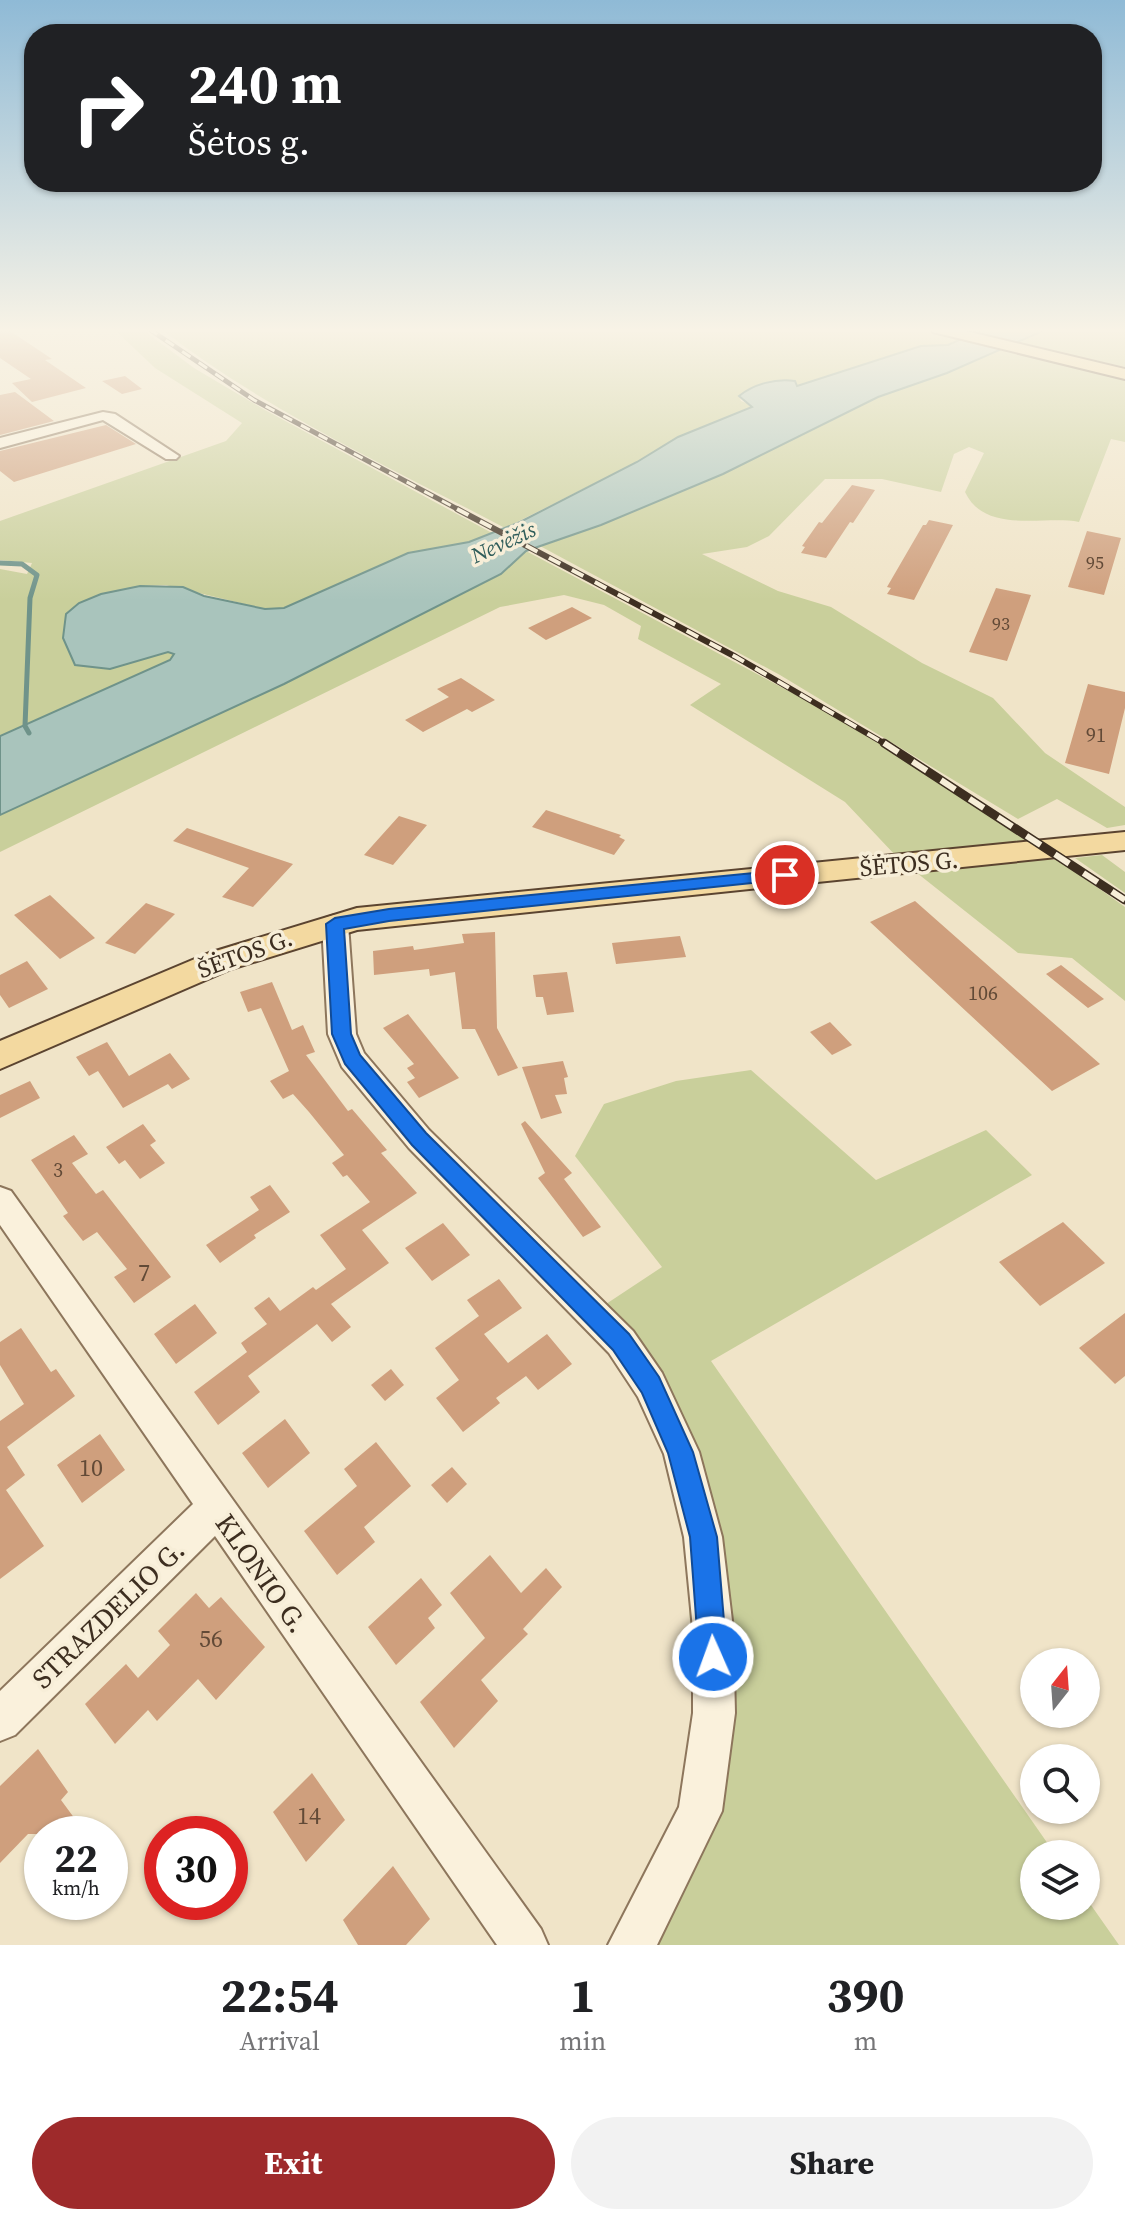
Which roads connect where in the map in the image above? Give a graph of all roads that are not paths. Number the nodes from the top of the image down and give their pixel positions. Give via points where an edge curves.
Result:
1 (89, 420) edge
2 (114, 420) edge
3 (0, 443) edge
4 (171, 456) dead end
5 (1125, 841) edge
6 (335, 924) junction
7 (0, 1056) edge
8 (0, 1200) edge
9 (216, 1508) junction
10 (0, 1720) edge
11 (525, 1945) edge
12 (631, 1945) edge

1 - 3 street
2 - 4 street
5 - 6 main road, ŠĖTOS G.
6 - 7 main road, ŠĖTOS G. via 235,955
6 - 12 street via 342,1034 352,1059 419,1139 621,1342 650,1385 681,1452 703,1537 713,1629 714,1713 700,1811
8 - 9 street, KLONIO G.
9 - 10 street, STRAZDELIO G.
9 - 11 street, KLONIO G.

